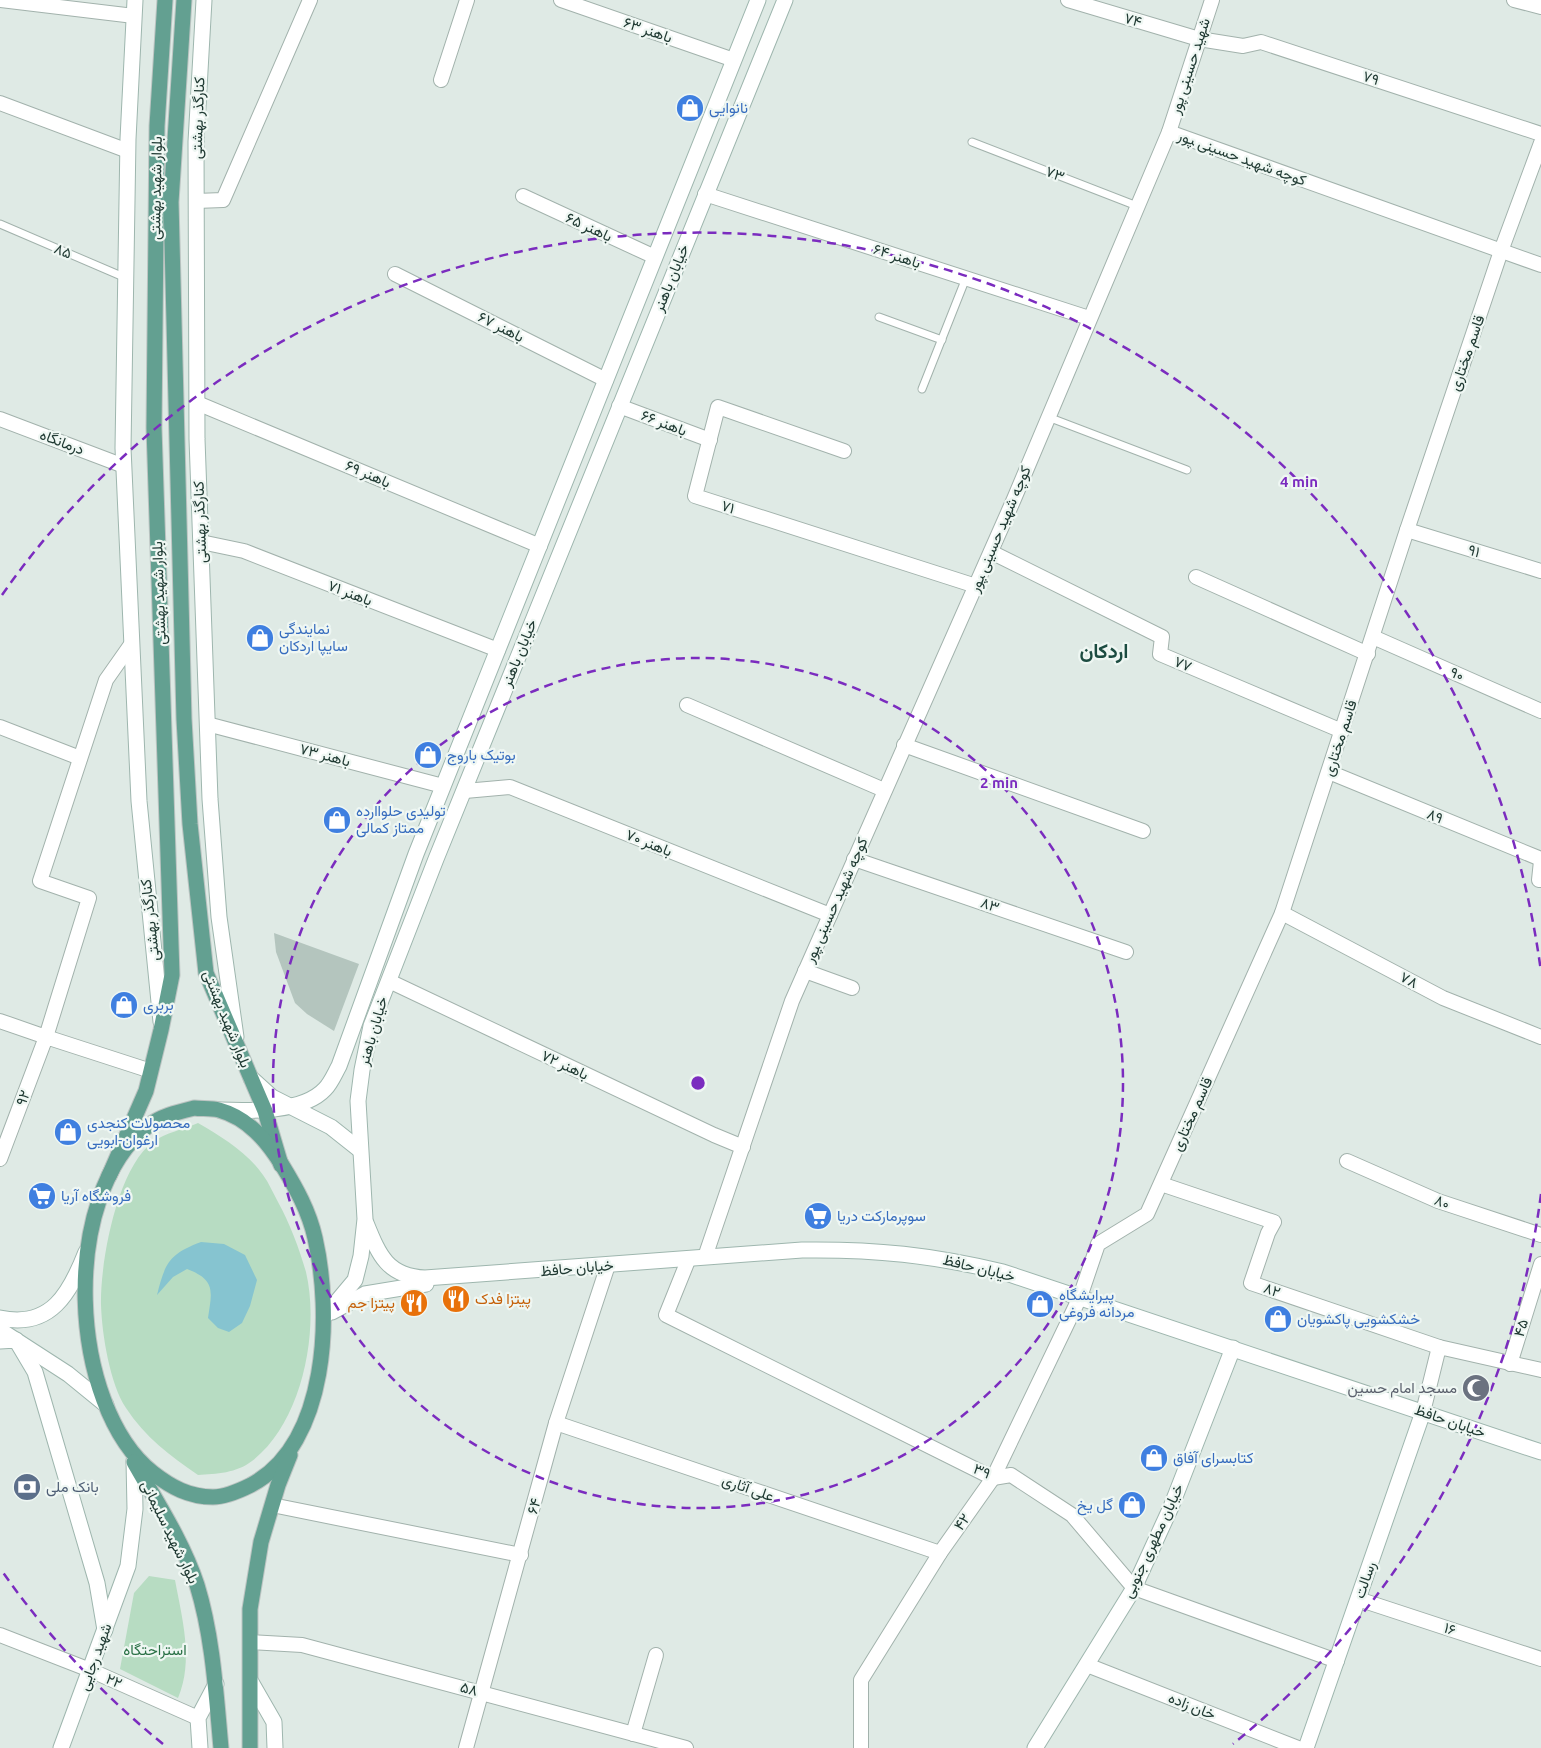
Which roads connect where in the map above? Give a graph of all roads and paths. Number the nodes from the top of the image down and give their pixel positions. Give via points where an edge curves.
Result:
1 (1, 0) edge
2 (135, 0) edge
3 (165, 0) edge
4 (184, 0) edge
5 (204, 0) edge
6 (310, 0) edge
7 (468, 0) edge
8 (562, 0) edge
9 (758, 0) edge
10 (785, 0) edge
11 (1068, 0) edge
12 (1212, 0) edge
13 (1514, 0) edge
14 (583, 4) edge
15 (1541, 7) edge
16 (134, 16) junction
17 (1199, 39) junction
18 (734, 60) junction
19 (441, 80) dead end
20 (0, 103) edge
21 (1169, 132) junction
22 (1541, 134) edge
23 (972, 142) dead end
24 (1541, 143) edge
25 (128, 151) junction
26 (705, 194) junction
27 (523, 196) dead end
28 (196, 201) junction
29 (1137, 206) junction
30 (0, 224) edge
31 (1502, 251) junction
32 (655, 257) junction
33 (1541, 264) edge
34 (395, 274) dead end
35 (126, 278) junction
36 (966, 278) junction
37 (879, 316) dead end
38 (1089, 318) junction
39 (942, 340) junction
40 (606, 380) junction
41 (922, 389) dead end
42 (197, 403) junction
43 (619, 406) junction
44 (1048, 416) junction
45 (0, 419) edge
46 (710, 440) junction
47 (844, 451) dead end
48 (124, 466) junction
49 (1187, 470) dead end
50 (1407, 530) junction
51 (201, 542) junction
52 (540, 546) junction
53 (991, 552) junction
54 (1541, 571) edge
55 (1196, 577) dead end
56 (976, 586) junction
57 (1374, 637) junction
58 (132, 643) junction
59 (498, 650) junction
60 (1368, 654) junction
61 (687, 705) dead end
62 (1541, 711) edge
63 (207, 724) junction
64 (0, 727) edge
65 (1342, 731) junction
66 (904, 745) junction
67 (80, 758) junction
68 (1329, 772) junction
69 (443, 786) junction
70 (884, 790) junction
71 (465, 791) junction
72 (1143, 831) dead end
73 (854, 859) junction
74 (1541, 860) edge
75 (1540, 880) edge
76 (830, 914) junction
77 (1282, 914) junction
78 (1126, 952) dead end
79 (805, 971) junction
80 (388, 980) junction
81 (852, 988) dead end
82 (0, 1021) edge
83 (161, 1030) junction
84 (46, 1037) junction
85 (1541, 1037) edge
86 (237, 1044) junction
87 (151, 1071) junction
88 (251, 1078) junction
89 (286, 1106) junction
90 (219, 1110) junction
91 (265, 1111) junction
92 (743, 1147) junction
93 (360, 1150) junction
94 (0, 1159) edge
95 (1347, 1161) dead end
96 (281, 1165) junction
97 (109, 1176) junction
98 (1161, 1184) junction
99 (365, 1220) junction
100 (1541, 1235) edge
101 (88, 1249) junction
102 (706, 1257) junction
103 (689, 1258) junction
104 (1541, 1264) edge
105 (608, 1265) junction
106 (481, 1276) junction
107 (1080, 1297) junction
108 (324, 1317) junction
109 (0, 1318) edge
110 (0, 1330) edge
111 (0, 1340) edge
112 (16, 1340) junction
113 (1439, 1347) junction
114 (1233, 1348) junction
115 (1510, 1364) junction
116 (1541, 1370) edge
117 (106, 1405) junction
118 (1423, 1412) junction
119 (556, 1423) junction
120 (302, 1428) junction
121 (122, 1438) junction
122 (1541, 1452) edge
123 (134, 1461) junction
124 (993, 1478) junction
125 (272, 1505) junction
126 (940, 1553) junction
127 (521, 1555) junction
128 (1134, 1588) junction
129 (1358, 1599) junction
130 (105, 1630) junction
131 (0, 1635) edge
132 (250, 1642) junction
133 (656, 1655) dead end
134 (1541, 1659) edge
135 (1337, 1661) junction
136 (1087, 1664) junction
137 (90, 1670) junction
138 (251, 1682) junction
139 (216, 1684) junction
140 (480, 1692) junction
141 (198, 1718) junction
142 (633, 1734) junction
143 (61, 1748) edge
144 (200, 1748) edge
145 (221, 1748) edge
146 (250, 1748) edge
147 (275, 1748) edge
148 (466, 1748) edge
149 (686, 1748) edge
150 (861, 1748) edge
151 (1035, 1748) edge
152 (1298, 1748) edge
153 (1306, 1748) edge

1 - 16 street
2 - 16 main road, کنارگذر بهشتی
3 - 83 main road, بلوار شهید بهشتی via 157,126 154,428 172,975
4 - 86 main road, بلوار شهید بهشتی via 172,202 184,719 190,824 206,973
5 - 28 main road, کنارگذر بهشتی
6 - 28 street via 223,200
7 - 19 street
8 - 14 street, باهنر ۶۳
9 - 18 main road, خیابان باهنر
10 - 26 main road, خیابان باهنر
11 - 17 street, ۷۴
12 - 17 street, شهید حسینی پور
13 - 15 street
14 - 18 street, باهنر ۶۳
16 - 25 main road, کنارگذر بهشتی
17 - 21 street, شهید حسینی پور
17 - 22 street, ۷۹ via 1243,46 1261,42
18 - 32 main road, خیابان باهنر
20 - 25 street
21 - 29 street, کوچه شهید حسینی ‍پور
21 - 31 street, کوچه شهید حسینی ‍پور
23 - 29 lane, ۷۳
24 - 31 street, قاسم مختاری
25 - 35 main road, کنارگذر بهشتی
26 - 36 street, باهنر ۶۴
26 - 43 main road, خیابان باهنر
27 - 32 street, باهنر ۶۵
28 - 42 main road, کنارگذر بهشتی
29 - 38 street, کوچه شهید حسینی ‍پور
30 - 35 lane, ۸۵
31 - 33 street, کوچه شهید حسینی ‍پور
31 - 50 street, قاسم مختاری
32 - 40 main road, خیابان باهنر
34 - 40 street, باهنر ۶۷
35 - 48 main road, کنارگذر بهشتی
36 - 38 street, باهنر ۶۴
36 - 39 lane
37 - 39 lane
38 - 44 street, کوچه شهید حسینی ‍پور
39 - 41 lane
40 - 52 main road, خیابان باهنر
42 - 51 main road, کنارگذر بهشتی
42 - 52 street, باهنر ۶۹
43 - 46 street, باهنر ۶۶
43 - 71 main road, خیابان باهنر
44 - 49 lane
44 - 53 street, کوچه شهید حسینی ‍پور
45 - 48 street, درمانگاه
46 - 47 street, ۷۱ via 718,407
46 - 56 street, ۷۱ via 695,496
48 - 58 main road, کنارگذر بهشتی
50 - 54 street, ۹۱
50 - 57 street, قاسم مختاری
51 - 59 street, باهنر ۷۱ via 244,551
51 - 63 main road, کنارگذر بهشتی
52 - 59 main road, خیابان باهنر
53 - 56 street, کوچه شهید حسینی ‍پور
53 - 65 street, ۷۷ via 1162,637 1160,654
55 - 60 street
56 - 66 street, کوچه شهید حسینی ‍پور
57 - 60 street, قاسم مختاری
57 - 62 street, ۹۰
58 - 67 street via 106,680
58 - 83 main road, کنارگذر بهشتی via 139,801
59 - 69 main road, خیابان باهنر
60 - 65 street, قاسم مختاری
61 - 70 street
63 - 69 street, باهنر ۷۳
63 - 86 main road, کنارگذر بهشتی via 219,917
64 - 67 street
65 - 68 street, قاسم مختاری
66 - 70 street, کوچه شهید حسینی ‍پور
66 - 72 street
67 - 84 street, ۹۲ via 40,881 89,898
68 - 74 street, ۸۹
68 - 77 street, قاسم مختاری
69 - 71 main road
69 - 89 main road, خیابان باهنر via 339,1066 325,1090 306,1101
70 - 73 street, کوچه شهید حسینی ‍پور
71 - 76 street, باهنر ۷۰ via 510,787
71 - 80 main road, خیابان باهنر
73 - 76 street, کوچه شهید حسینی ‍پور
73 - 78 street, ۸۳
74 - 75 street, ۸۹
76 - 79 street, کوچه شهید حسینی ‍پور
77 - 85 street, ۷۸ via 1443,998
77 - 98 street, قاسم مختاری
79 - 81 street
79 - 92 street, کوچه شهید حسینی ‍پور
80 - 92 street, باهنر ۷۲
80 - 93 main road, خیابان باهنر via 371,1026 362,1070 358,1101
82 - 84 street
83 - 87 main road, بلوار شهید بهشتی
84 - 87 street
84 - 94 street, ۹۲
86 - 88 main road, بلوار شهید بهشتی
87 - 97 main road, بلوار شهید بهشتی via 146,1091
88 - 89 main road
88 - 91 main road, بلوار شهید بهشتی
89 - 91 main road, خیابان باهنر
89 - 93 main road via 331,1127
90 - 91 main road, خیابان باهنر
90 - 96 main road via 243,1122 266,1140
90 - 97 main road via 194,1108 170,1113 148,1126 126,1147
91 - 96 main road, بلوار شهید بهشتی
92 - 102 street, کوچه شهید حسینی ‍پور
93 - 99 main road, خیابان باهنر
95 - 100 street, ۸۰ via 1438,1201
96 - 108 main road via 302,1199 315,1236
97 - 101 main road via 95,1209
98 - 107 street, قاسم مختاری via 1147,1214 1098,1244
98 - 113 street, ۸۲ via 1274,1222 1251,1283
99 - 106 main road, خیابان حافظ via 378,1252 399,1273 425,1278
99 - 108 main road, خیابان باهنر via 355,1280
101 - 109 main road via 76,1280 62,1301 48,1313 15,1321
101 - 117 main road via 84,1288 88,1329 94,1368
102 - 103 main road, خیابان حافظ
102 - 107 main road, خیابان حافظ via 802,1250 859,1249 908,1253 1003,1272
103 - 105 main road, خیابان حافظ
103 - 124 street, ۳۹ via 666,1315
104 - 115 street, ۴۵
105 - 106 main road, خیابان حافظ
105 - 119 street, ۶۴
106 - 108 main road, خیابان حافظ via 364,1294
107 - 114 main road, خیابان حافظ
107 - 124 street, ۴۲
108 - 120 main road via 314,1395
110 - 112 main road
111 - 112 main road
112 - 117 main road via 68,1374
112 - 130 main road via 35,1372 97,1583
113 - 115 street
113 - 118 street
114 - 118 main road, خیابان حافظ
114 - 128 main road, خیابان مطهری جنوبی via 1171,1507
115 - 116 street
117 - 121 main road
118 - 122 main road, خیابان حافظ
118 - 129 main road, رسالت
119 - 126 street, علی آثاری
119 - 127 street, ۶۴
120 - 121 main road via 283,1458 263,1478 239,1491 215,1497 190,1495 166,1483 143,1465
120 - 125 main road
121 - 123 main road, بلوار شهید سلیمانی
123 - 130 main road, شهید رجایی via 135,1509 128,1566
123 - 139 main road, بلوار شهید سلیمانی via 182,1549 196,1583 205,1615
124 - 126 street, ۴۲
124 - 128 street, ۳۹ via 1012,1475 1072,1515
125 - 127 street
125 - 132 main road via 261,1542 250,1609
126 - 150 street, ۴۲ via 861,1680
127 - 140 street, ۶۴
128 - 135 street, ۳۹
128 - 136 main road, خیابان مطهری جنوبی
129 - 134 street, ۱۶
129 - 135 main road, رسالت
130 - 137 main road, شهید رجایی
131 - 137 street, ۲۲
132 - 138 main road
132 - 140 street, ۵۸ via 302,1645
133 - 142 street
135 - 153 main road, رسالت
136 - 151 main road, خیابان مطهری جنوبی
136 - 152 street, خان زاده
137 - 141 street, ۲۲
137 - 143 main road, شهید رجایی
138 - 146 main road
138 - 147 main road via 274,1722
139 - 141 main road
139 - 145 main road, بلوار شهید سلیمانی
140 - 142 street, ۵۸
140 - 148 street, ۶۴
141 - 144 main road
142 - 149 street, ۵۸

